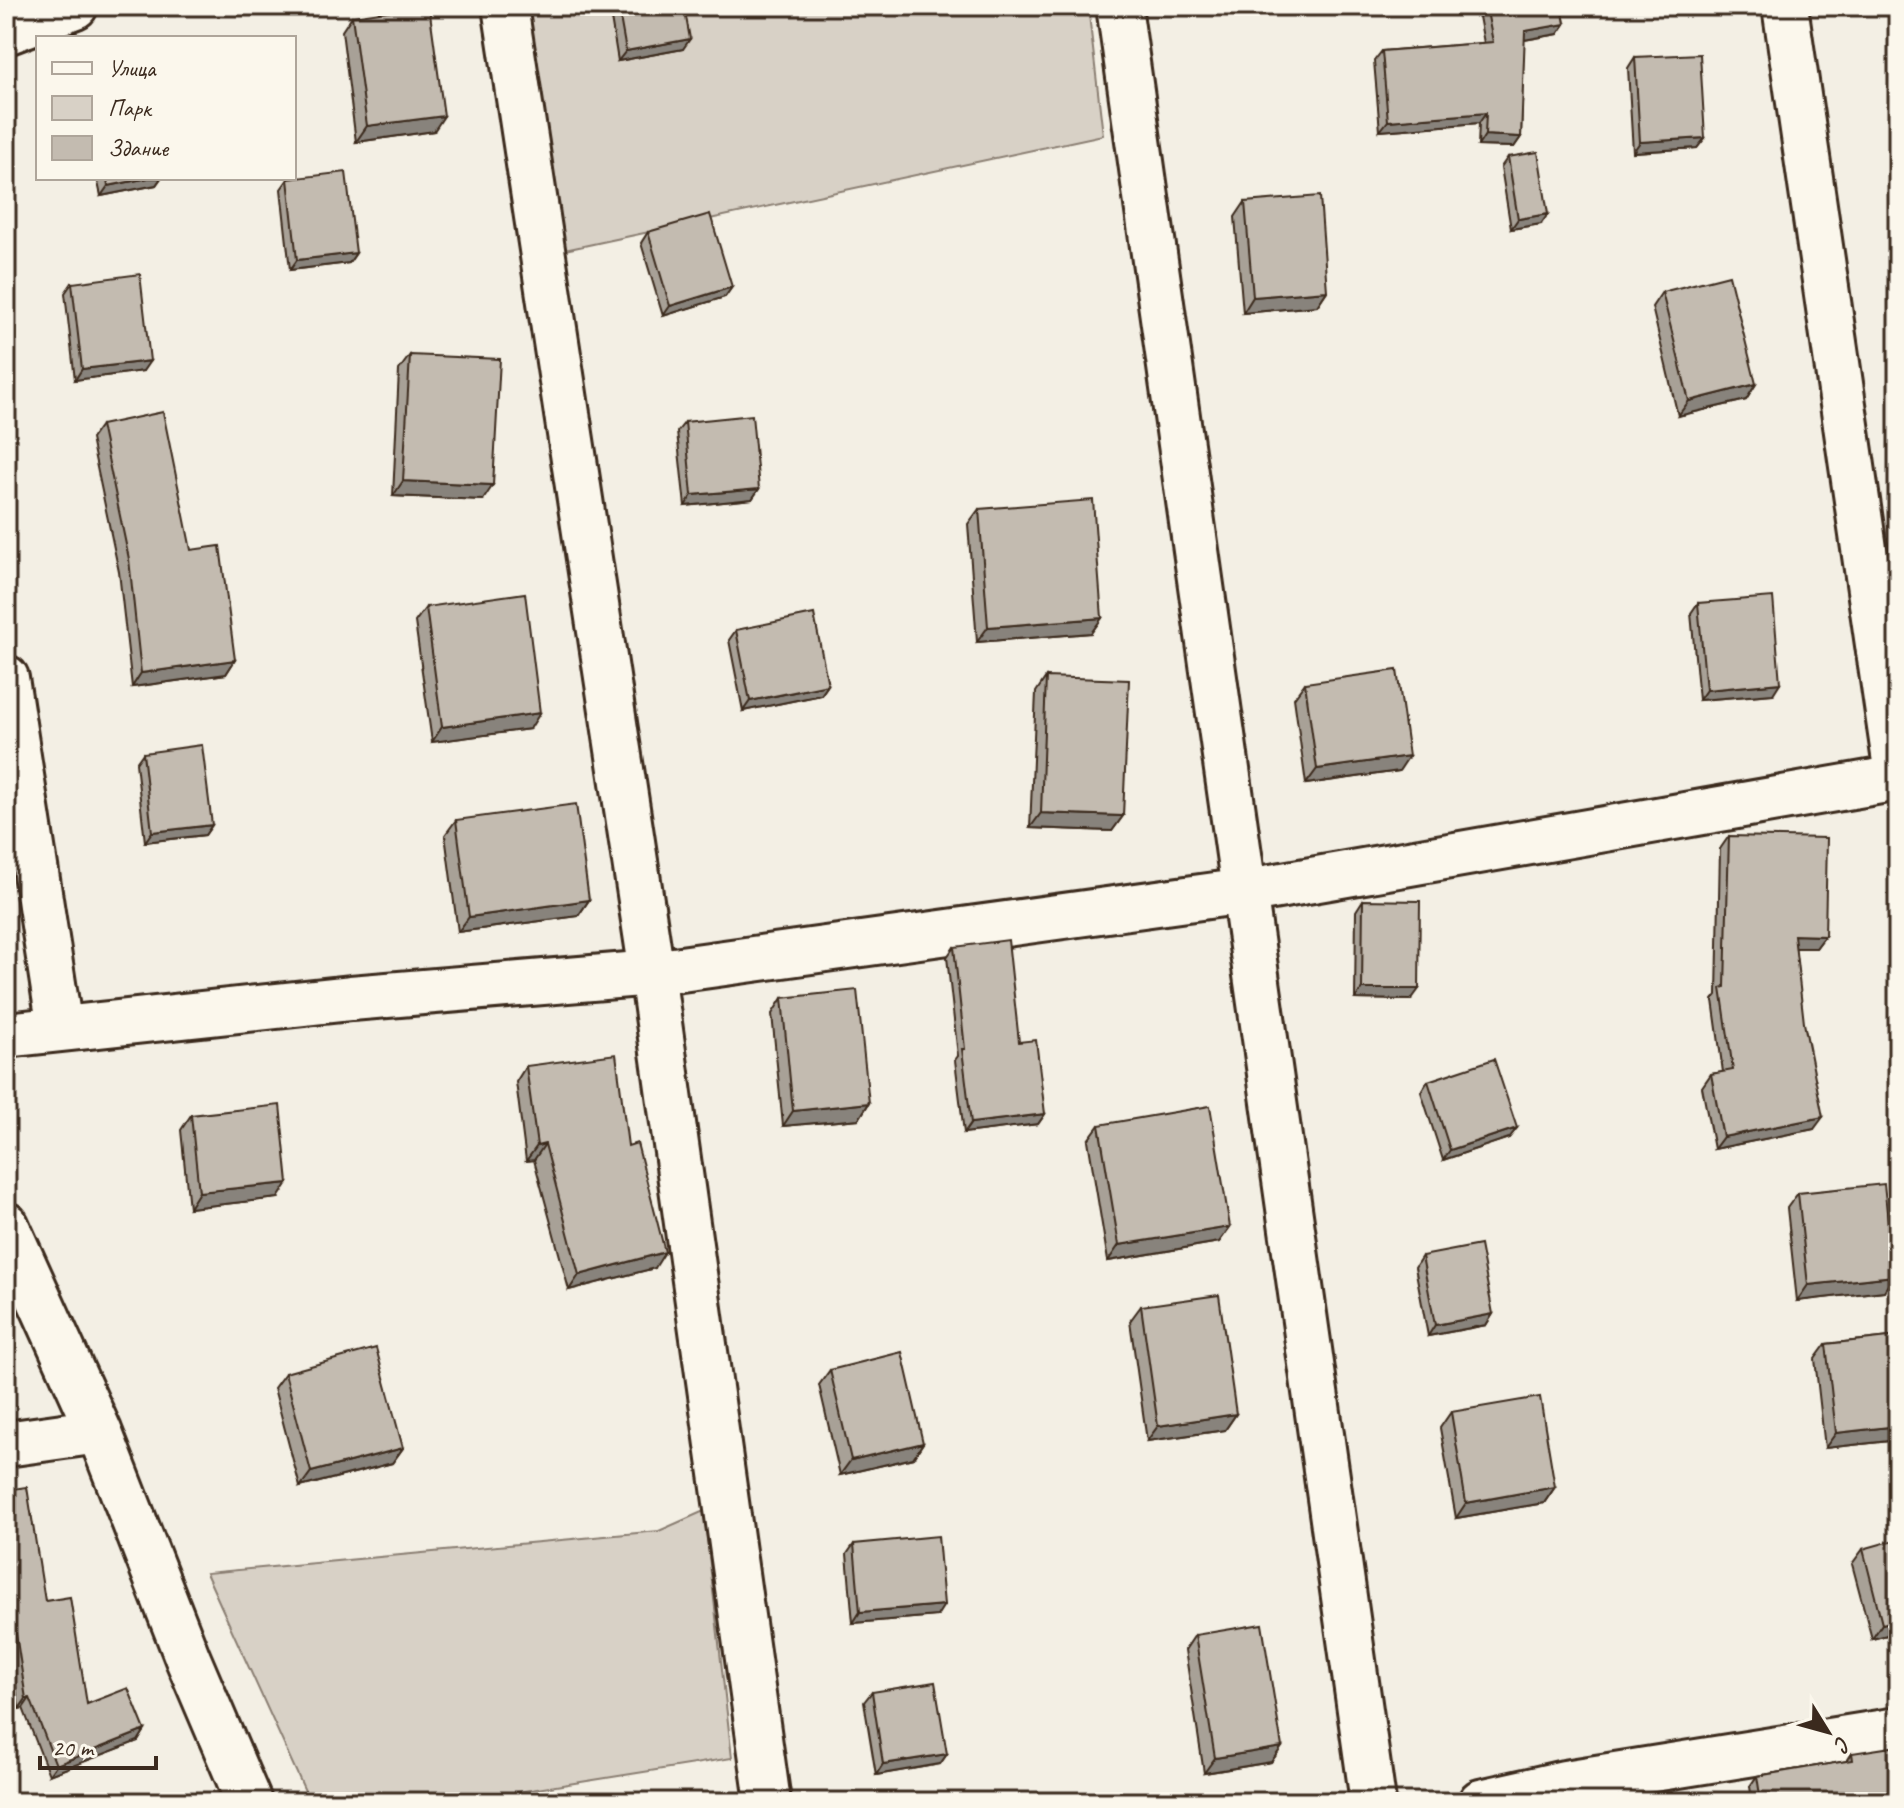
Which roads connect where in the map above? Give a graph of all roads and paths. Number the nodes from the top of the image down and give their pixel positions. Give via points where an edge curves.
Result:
1 (75, 6) edge
2 (505, 6) edge
3 (1119, 6) edge
4 (1785, 6) edge
5 (6, 32) edge
6 (6, 678) edge
7 (1898, 779) edge
8 (1244, 890) junction
9 (652, 973) junction
10 (60, 1029) junction
11 (6, 1035) edge
12 (6, 1225) edge
13 (99, 1431) junction
14 (6, 1444) edge
15 (1898, 1730) edge
16 (249, 1802) edge
17 (768, 1802) edge
18 (1373, 1802) edge
19 (1481, 1802) edge

1 - 5 street
2 - 9 street
3 - 8 street
4 - 7 street
6 - 10 street
7 - 8 street
8 - 9 street
8 - 18 street
9 - 10 street
9 - 17 street
10 - 11 street
12 - 13 street
13 - 14 street
13 - 16 street
15 - 19 street via 1565,1783

